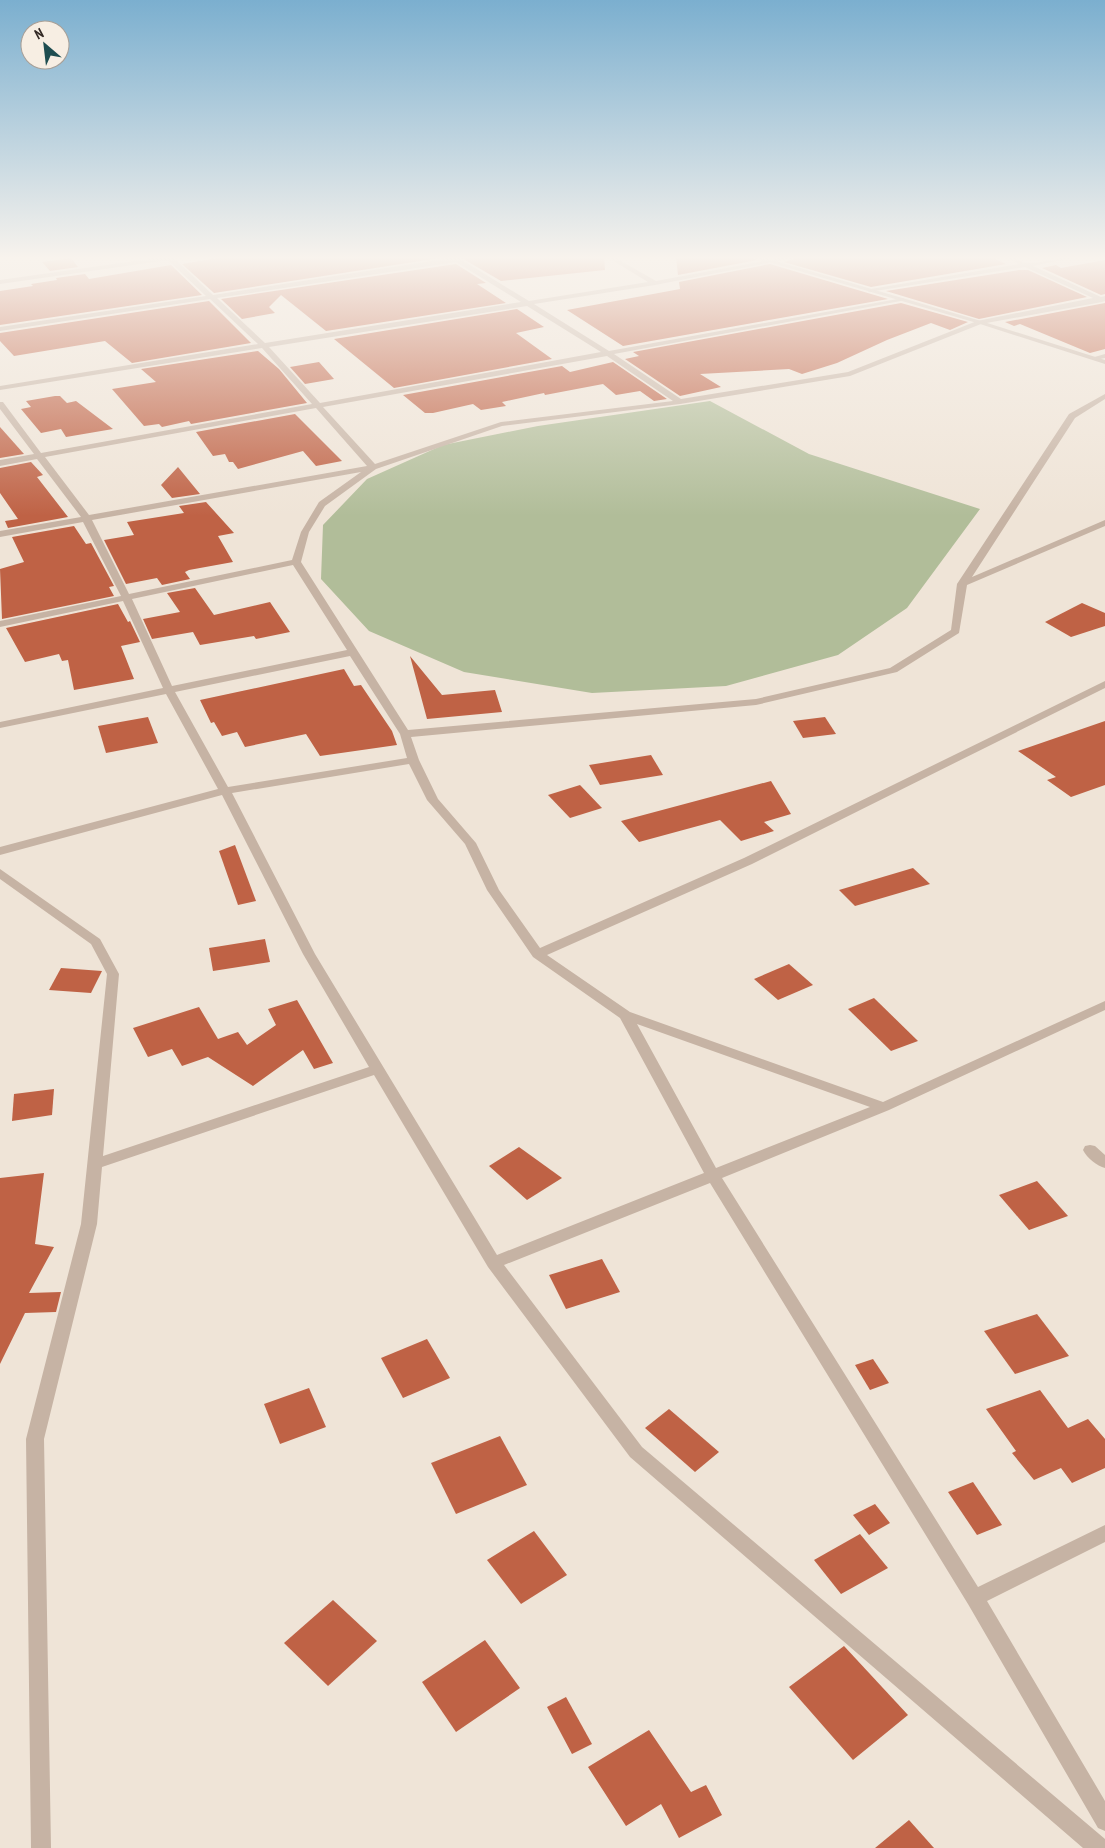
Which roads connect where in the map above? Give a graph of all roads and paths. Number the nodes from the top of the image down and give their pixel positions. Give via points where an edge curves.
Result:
1 (274, 343) edge
2 (592, 343) edge
3 (656, 343) edge
4 (926, 343) edge
5 (1047, 343) edge
6 (263, 345) junction
7 (606, 352) junction
8 (1105, 356) edge
9 (1095, 358) junction
10 (1105, 362) edge
11 (0, 388) edge
12 (1105, 396) edge
13 (680, 402) junction
14 (0, 404) edge
15 (321, 407) junction
16 (39, 457) junction
17 (0, 463) edge
18 (373, 467) junction
19 (86, 518) junction
20 (1105, 522) edge
21 (0, 534) edge
22 (296, 562) junction
23 (962, 584) junction
24 (126, 597) junction
25 (0, 624) edge
26 (354, 652) junction
27 (1105, 684) edge
28 (169, 690) junction
29 (0, 724) edge
30 (405, 734) junction
31 (413, 760) junction
32 (225, 791) junction
33 (0, 851) edge
34 (0, 873) edge
35 (538, 954) junction
36 (1105, 1005) edge
37 (625, 1015) junction
38 (378, 1069) junction
39 (884, 1108) junction
40 (1090, 1150) dead end
41 (1105, 1163) edge
42 (95, 1164) junction
43 (714, 1177) junction
44 (494, 1263) junction
45 (1105, 1533) edge
46 (975, 1598) junction
47 (1105, 1821) edge
48 (41, 1848) edge
49 (1099, 1848) edge

1 - 6 street
2 - 7 street
3 - 7 street
4 - 13 street via 850,374
5 - 9 street
6 - 11 street
6 - 15 street
7 - 13 street
7 - 15 street
8 - 9 street
9 - 10 street
12 - 23 street via 1072,416
13 - 18 street via 501,424
14 - 16 street
15 - 16 street
15 - 18 street
16 - 17 street
16 - 19 street
18 - 19 street
18 - 22 street via 322,504 305,532
19 - 21 street
19 - 24 street
20 - 23 street
22 - 24 street
22 - 26 street
23 - 30 street via 956,631 893,670 756,702
24 - 25 street
24 - 28 street
26 - 28 street
26 - 30 street
27 - 35 street via 748,861
28 - 29 street
28 - 32 street
30 - 31 street
31 - 32 street
31 - 35 street via 434,800 470,842 494,890
32 - 33 street
32 - 38 street via 309,954
34 - 42 street via 96,942 113,974
35 - 37 street
36 - 39 street
37 - 39 street
37 - 43 street
38 - 42 street
38 - 44 street
39 - 43 street
40 - 41 street
42 - 48 street via 89,1224 35,1439
43 - 44 street
43 - 46 street
44 - 49 street via 636,1452
45 - 46 street
46 - 47 street

